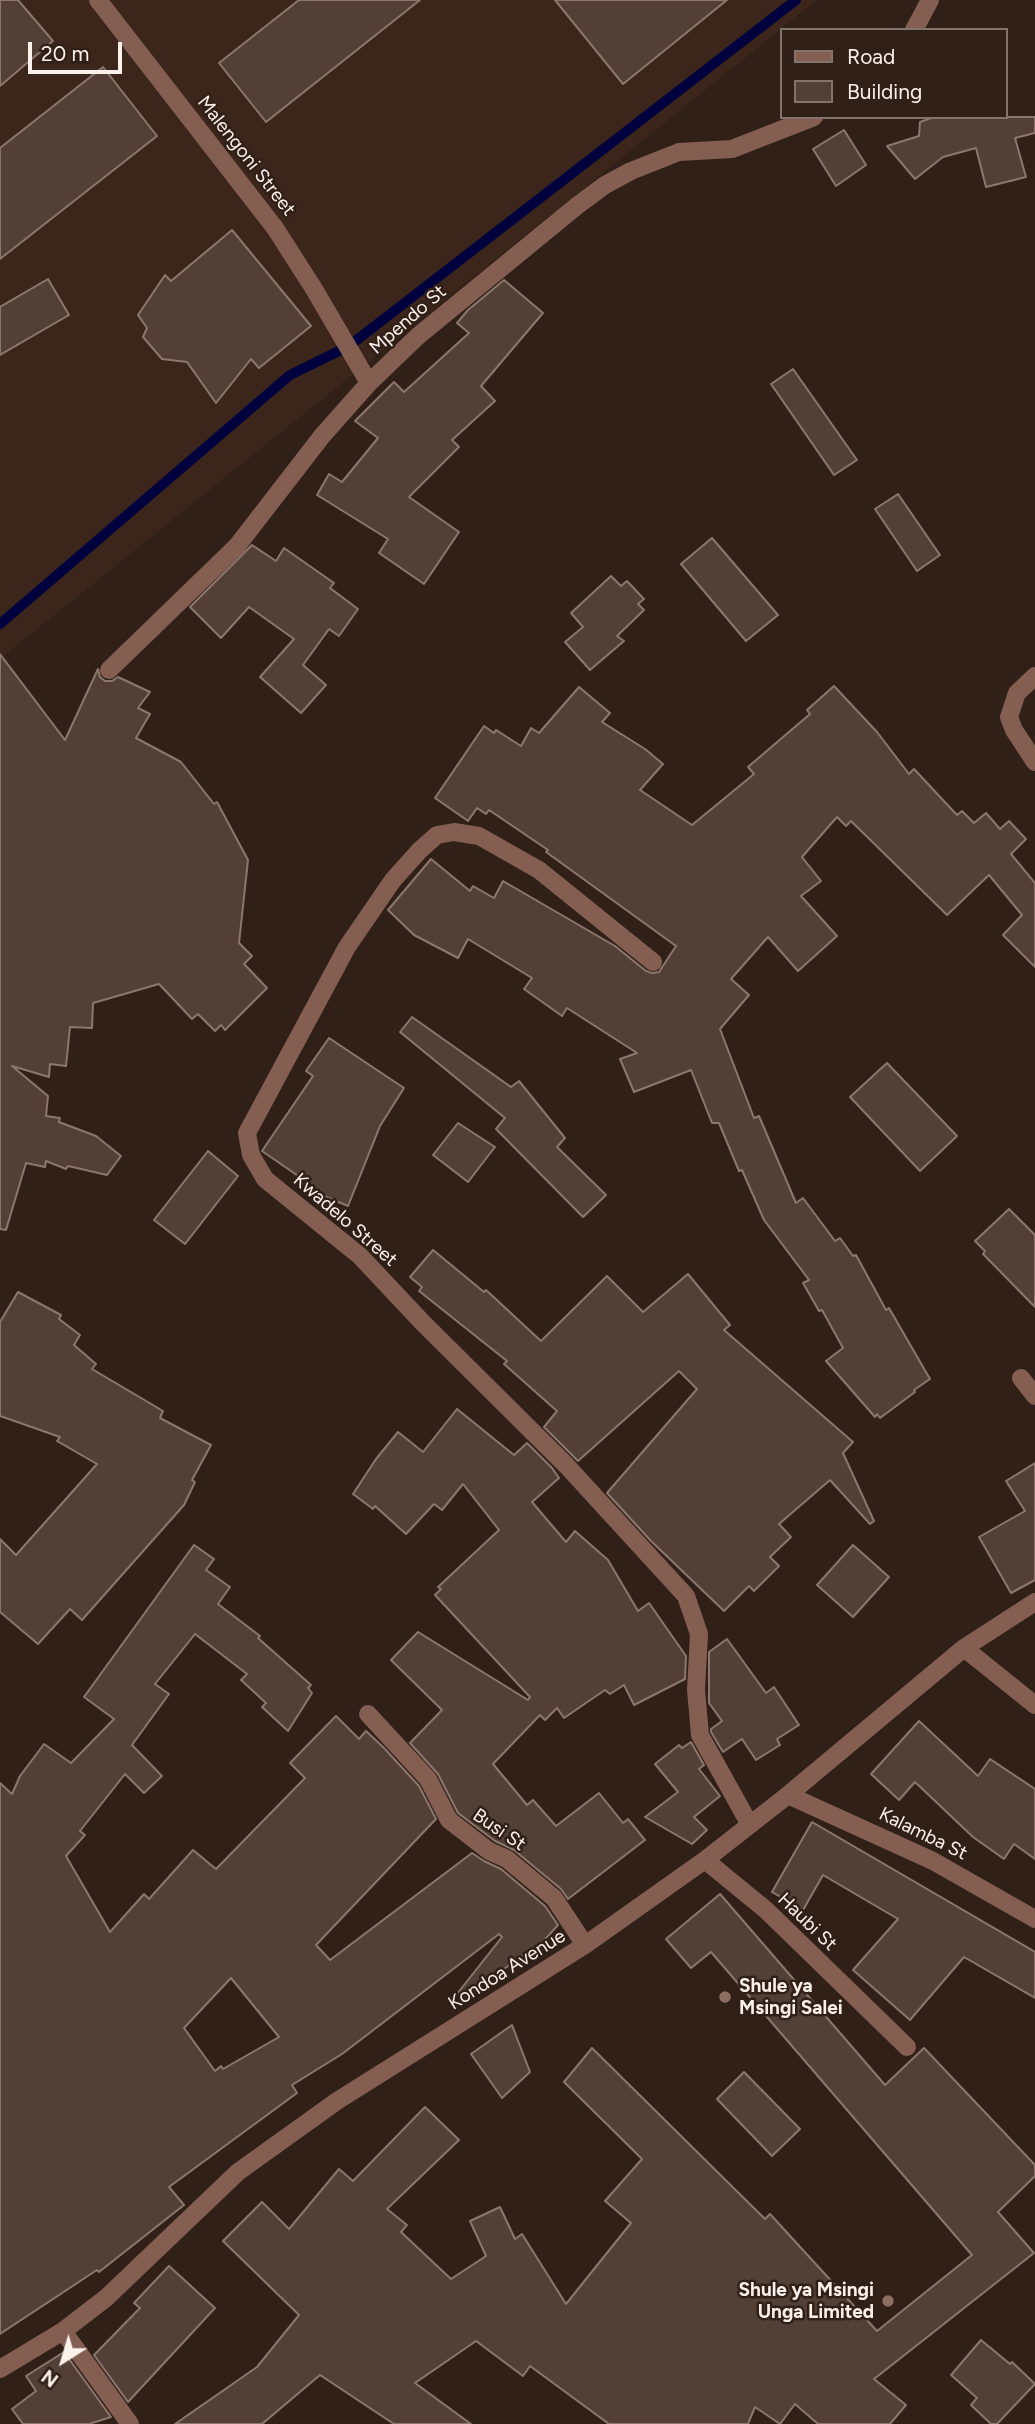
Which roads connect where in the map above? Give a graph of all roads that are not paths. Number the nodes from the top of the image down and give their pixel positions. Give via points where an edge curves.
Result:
1 (98, 0) edge
2 (930, 0) edge
3 (915, 28) edge
4 (809, 119) edge
5 (369, 383) junction
6 (109, 670) dead end
7 (1035, 676) edge
8 (1035, 762) edge
9 (653, 961) dead end
10 (1021, 1378) dead end
11 (1035, 1396) edge
12 (1035, 1602) edge
13 (964, 1648) junction
14 (1035, 1705) edge
15 (368, 1714) dead end
16 (788, 1795) junction
17 (750, 1825) junction
18 (705, 1860) junction
19 (1035, 1919) edge
20 (585, 1945) junction
21 (907, 2047) dead end
22 (63, 2331) junction
23 (0, 2369) edge
24 (130, 2424) edge

1 - 5 street, Malengoni Street via 275,228
2 - 3 street
4 - 5 street, Mpendo St via 732,149 678,152 605,184 418,336
5 - 6 street, Mpendo St via 237,545
7 - 8 street via 1017,693 1009,717
9 - 17 street, Kwadelo Street via 539,870 479,836 437,835 393,880 346,947 247,1133 251,1155 265,1179 360,1256 566,1465 686,1596 699,1634 696,1690 700,1735
10 - 11 street
12 - 13 street, Kondoa Avenue
13 - 14 street
13 - 16 street, Kondoa Avenue
15 - 20 street, Busi St via 428,1779 449,1820 554,1898
16 - 17 street, Kondoa Avenue
16 - 19 street, Kalamba St via 933,1861
17 - 18 street, Kondoa Avenue
18 - 20 street, Kondoa Avenue
18 - 21 street, Haubi St via 766,1910
20 - 22 street, Kondoa Avenue via 337,2101 238,2172 112,2293
22 - 23 street, Kondoa Avenue
22 - 24 street

